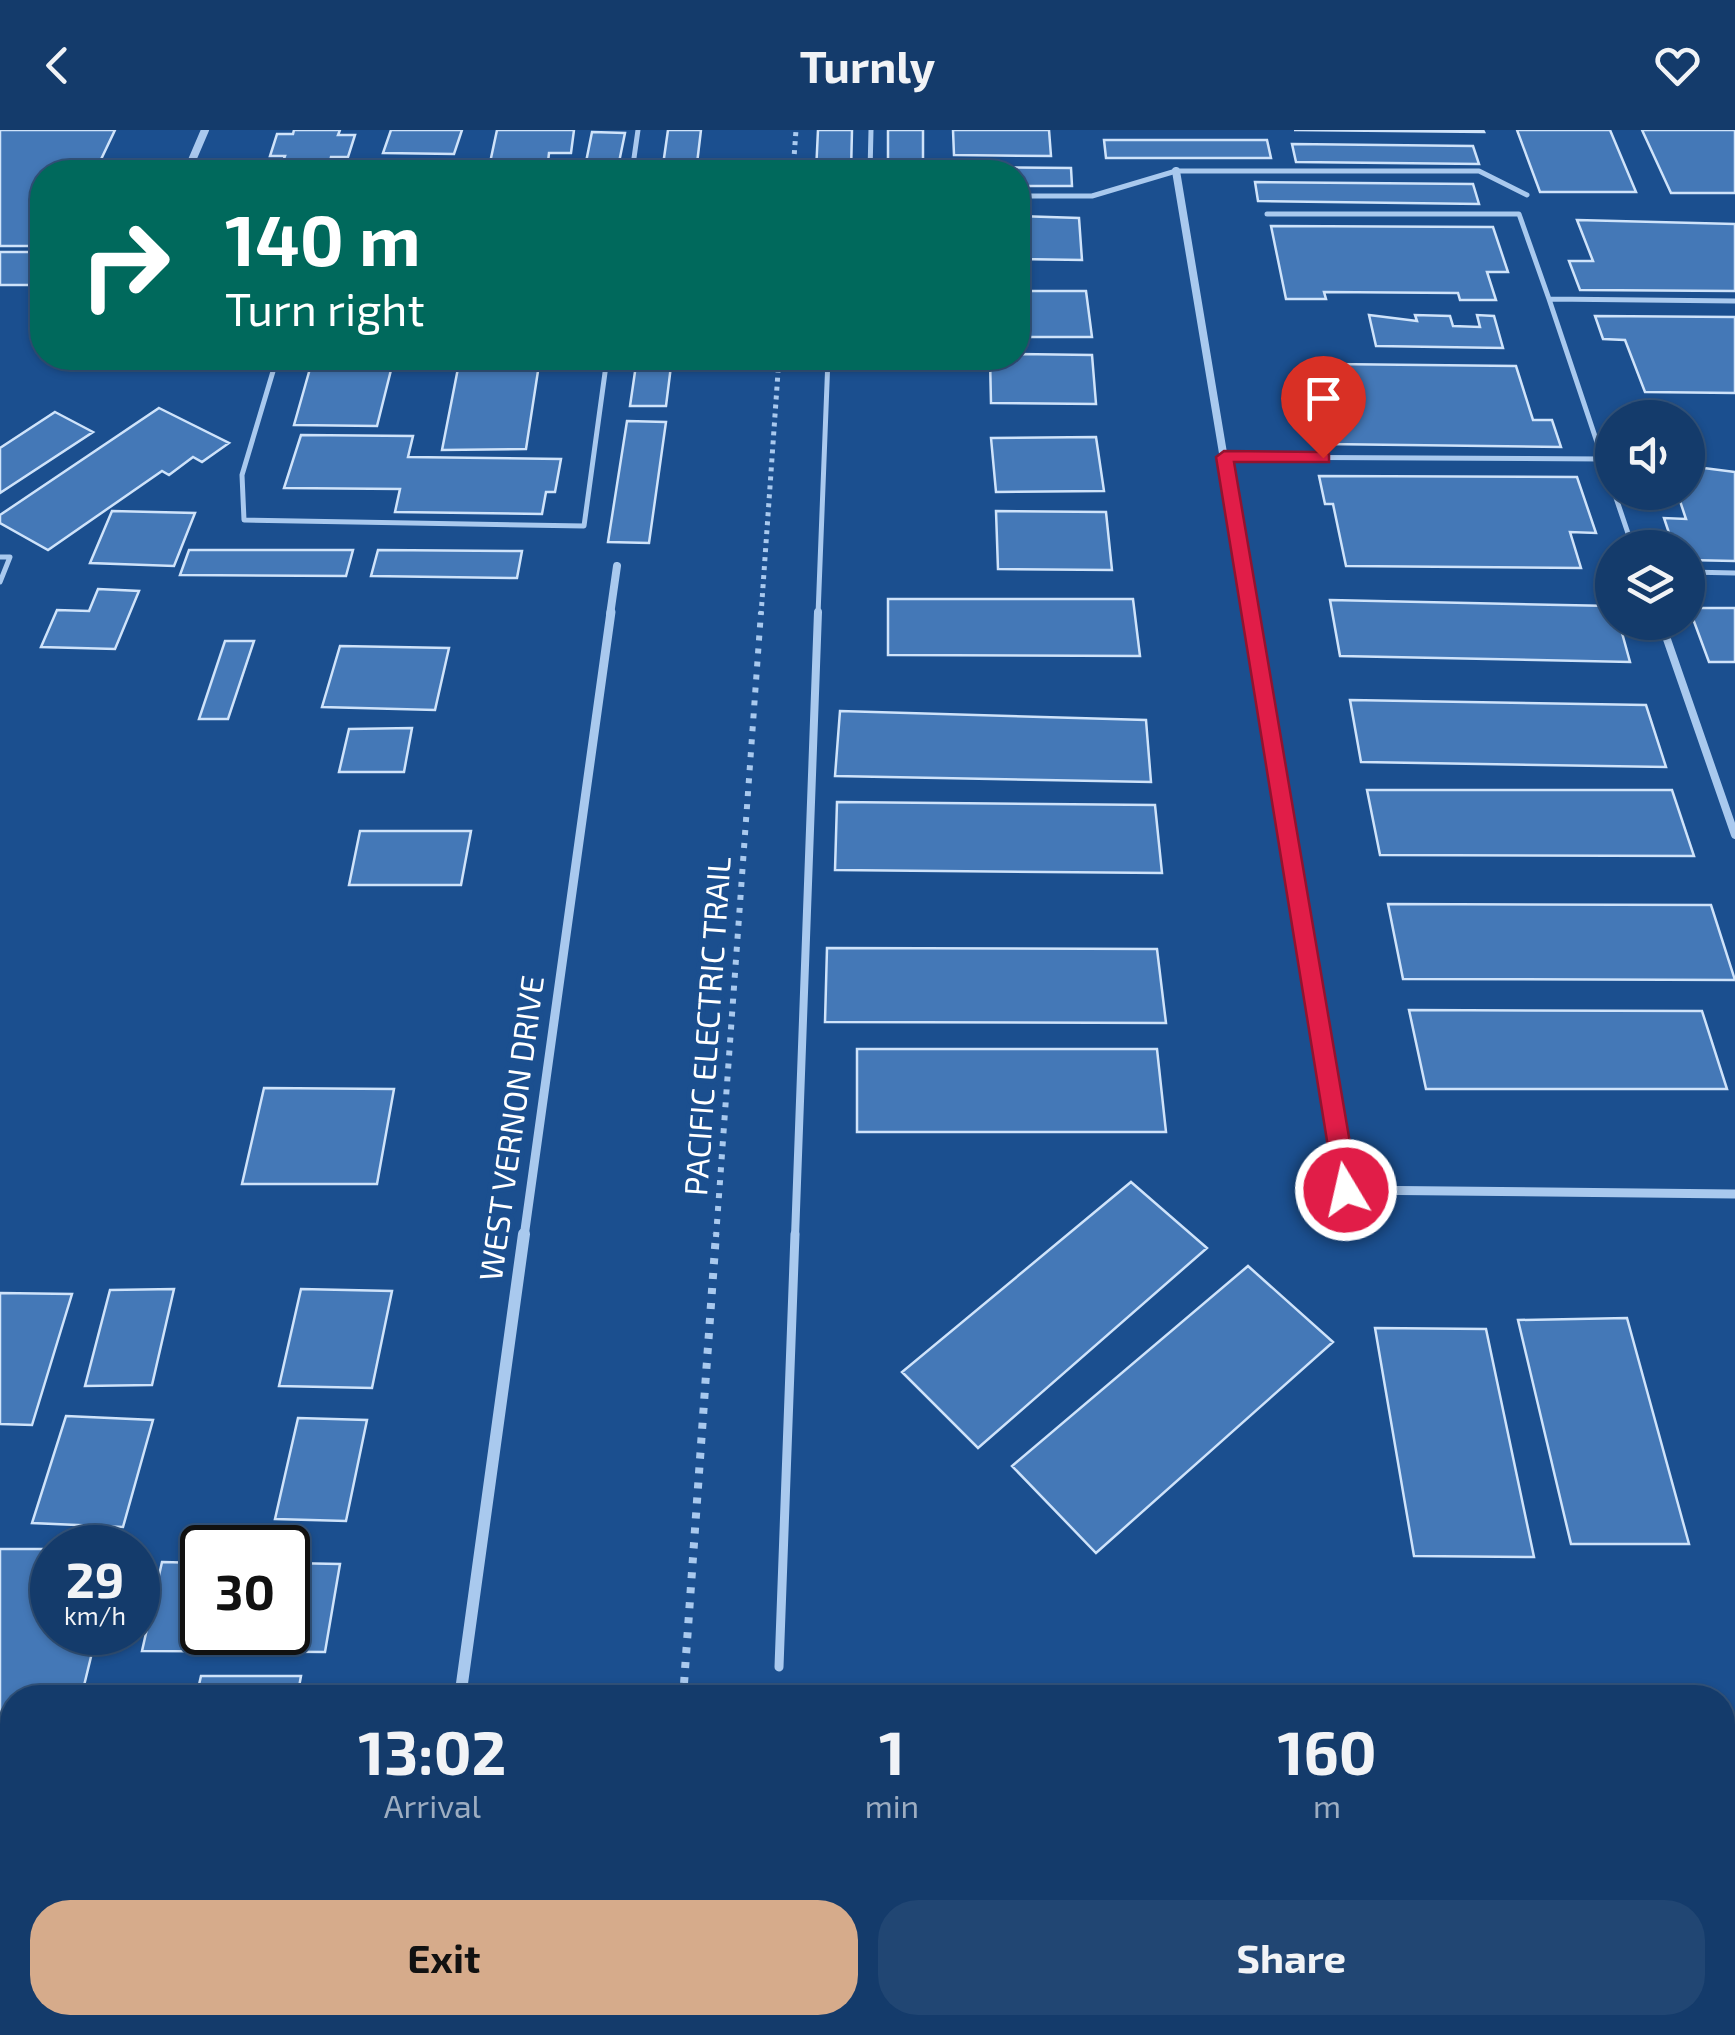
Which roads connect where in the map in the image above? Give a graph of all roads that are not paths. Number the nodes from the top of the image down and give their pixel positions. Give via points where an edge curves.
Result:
1 (204, 130) edge
2 (638, 130) edge
3 (871, 130) edge
4 (192, 160) edge
5 (634, 160) edge
6 (870, 160) edge
7 (1176, 171) junction
8 (1030, 196) edge
9 (1526, 196) dead end
10 (1267, 214) dead end
11 (1549, 300) junction
12 (1735, 301) edge
13 (273, 370) edge
14 (605, 370) edge
15 (828, 370) edge
16 (1595, 435) edge
17 (1224, 457) junction
18 (1595, 459) edge
19 (0, 557) edge
20 (617, 566) dead end
21 (1705, 572) edge
22 (1735, 573) edge
23 (0, 582) edge
24 (1667, 640) edge
25 (1735, 835) edge
26 (1735, 1194) edge
27 (780, 1667) dead end
28 (462, 1685) edge

1 - 4 street
2 - 5 lane
3 - 6 lane
7 - 8 lane via 1092,196
7 - 9 lane via 1479,171
7 - 17 street
10 - 11 lane via 1519,214
11 - 12 lane
11 - 16 lane
13 - 14 lane via 242,475 244,520 584,526
15 - 27 lane
17 - 18 lane
17 - 26 street via 1346,1190
19 - 23 lane via 10,557
20 - 28 street, WEST VERNON DRIVE
21 - 22 lane
24 - 25 lane

